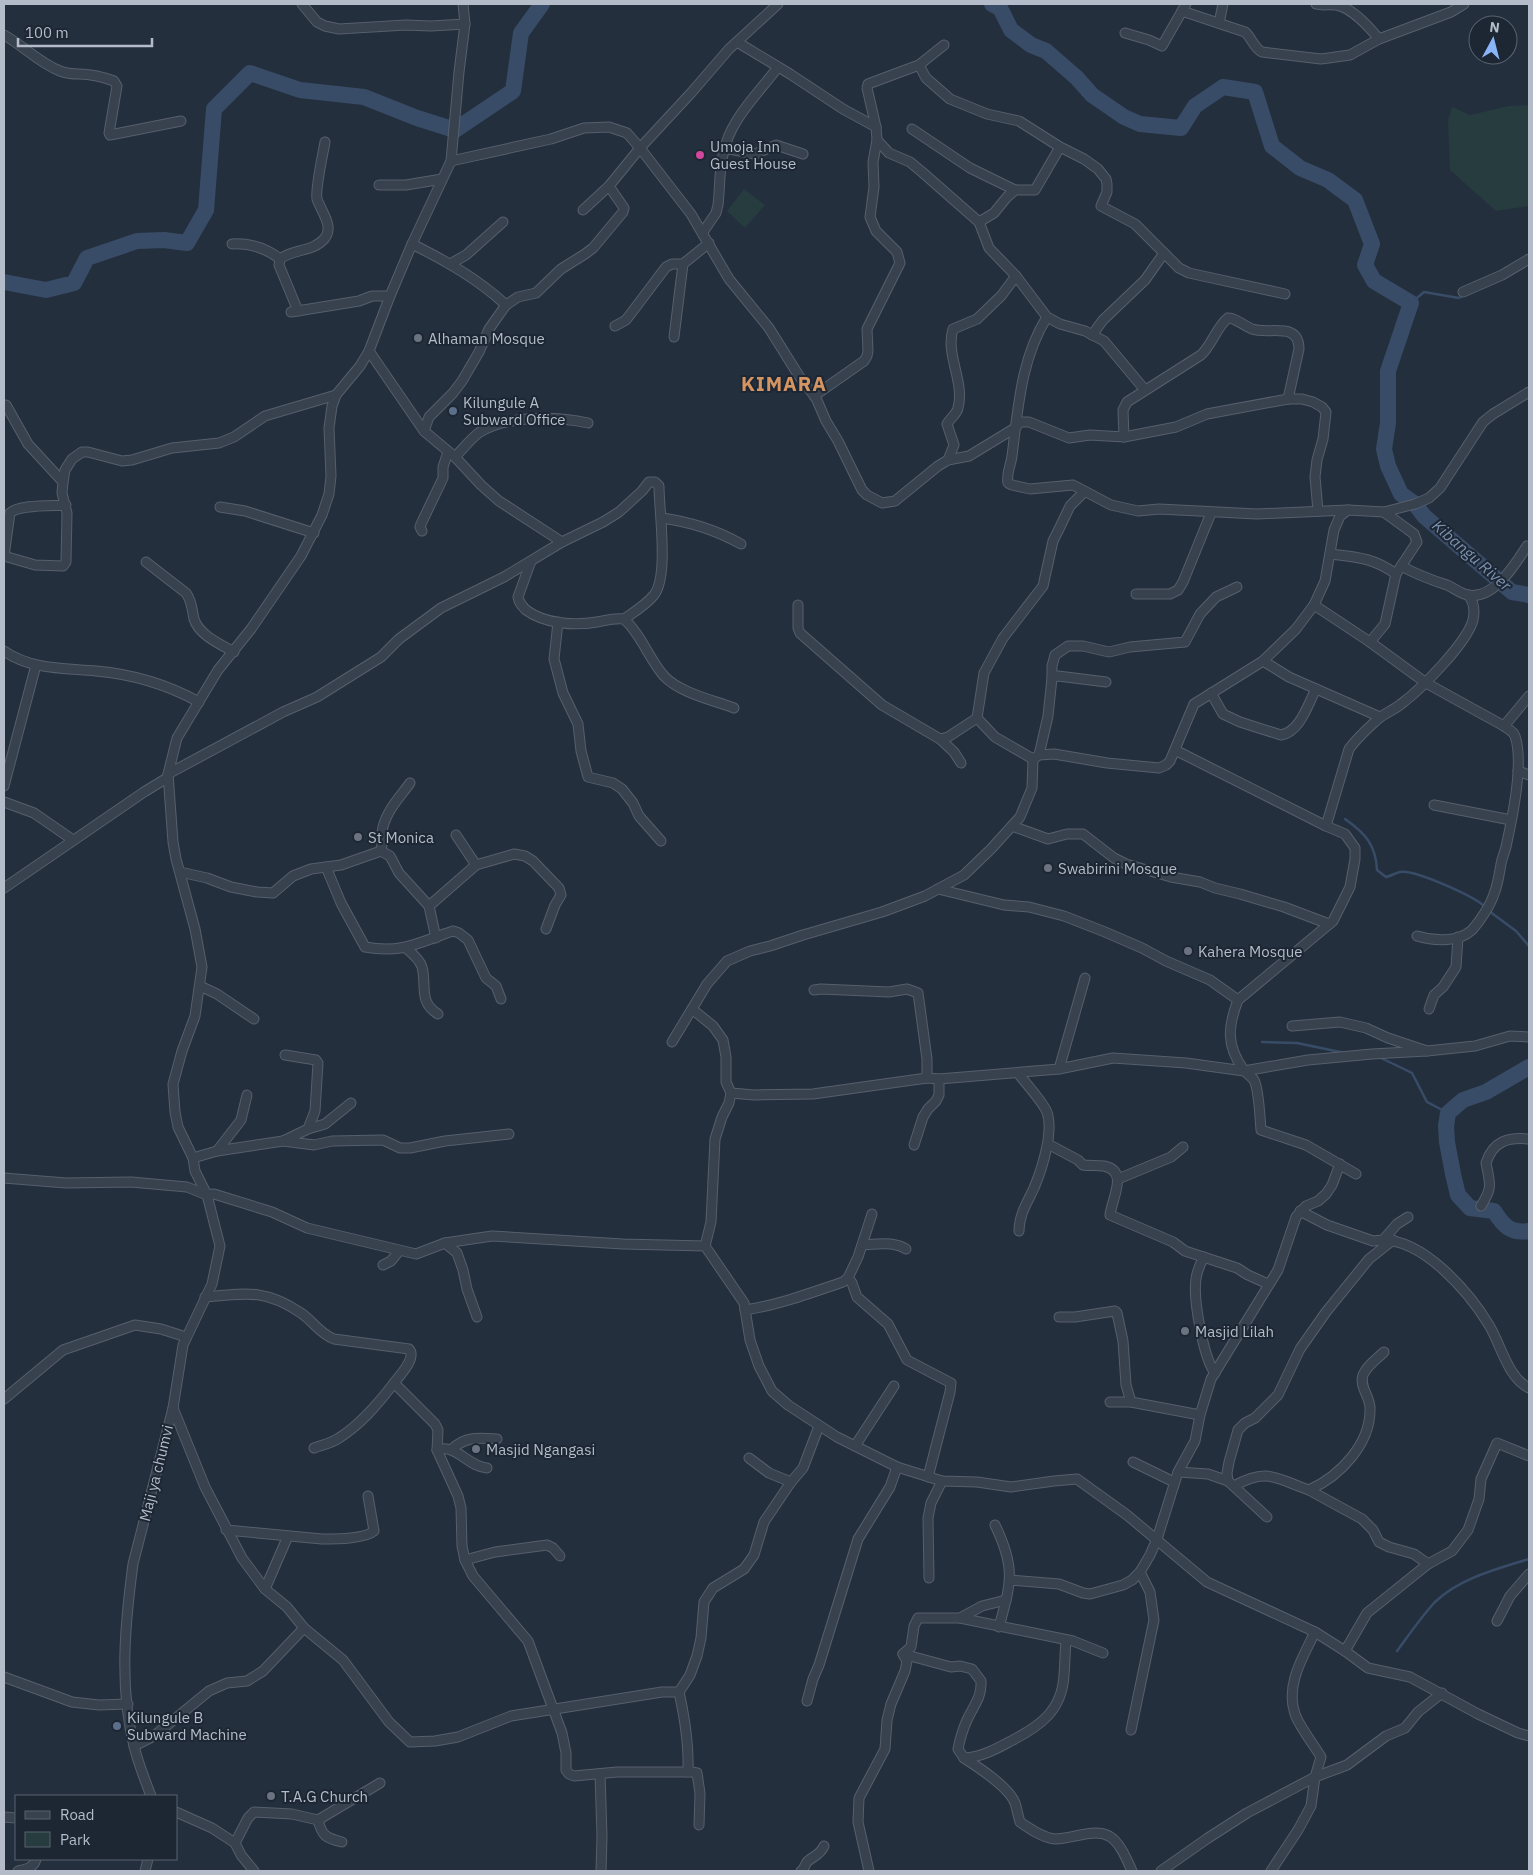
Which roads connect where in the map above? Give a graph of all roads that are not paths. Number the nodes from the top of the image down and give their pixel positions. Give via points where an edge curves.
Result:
1 (302, 4) edge
2 (463, 4) edge
3 (778, 4) edge
4 (1223, 4) edge
5 (1316, 4) edge
6 (1464, 4) edge
7 (1184, 7) edge
8 (1219, 23) junction
9 (465, 24) junction
10 (1125, 33) dead end
11 (4, 35) edge
12 (1380, 39) junction
13 (737, 42) junction
14 (944, 45) dead end
15 (920, 65) junction
16 (778, 67) junction
17 (181, 121) dead end
18 (876, 127) junction
19 (912, 129) dead end
20 (877, 140) junction
21 (325, 142) dead end
22 (1060, 147) junction
23 (640, 148) junction
24 (724, 148) junction
25 (803, 154) dead end
26 (451, 161) junction
27 (442, 179) junction
28 (380, 185) dead end
29 (609, 186) junction
30 (1016, 190) junction
31 (583, 210) dead end
32 (503, 222) dead end
33 (979, 222) junction
34 (703, 232) junction
35 (232, 244) dead end
36 (412, 244) junction
37 (709, 244) junction
38 (1164, 253) junction
39 (280, 259) junction
40 (1529, 259) edge
41 (450, 264) junction
42 (683, 264) junction
43 (1016, 276) junction
44 (1463, 292) dead end
45 (1285, 294) dead end
46 (390, 296) junction
47 (506, 305) junction
48 (1047, 317) junction
49 (615, 326) dead end
50 (1092, 335) junction
51 (674, 337) dead end
52 (369, 351) junction
53 (1145, 390) junction
54 (1529, 392) edge
55 (336, 395) junction
56 (814, 396) junction
57 (1288, 399) junction
58 (6, 405) dead end
59 (588, 423) dead end
60 (1015, 428) junction
61 (424, 431) junction
62 (1124, 437) junction
63 (452, 454) junction
64 (948, 460) junction
65 (63, 482) junction
66 (1084, 492) junction
67 (66, 505) junction
68 (220, 507) dead end
69 (1348, 510) junction
70 (1318, 511) junction
71 (1212, 512) junction
72 (1384, 512) junction
73 (662, 518) junction
74 (422, 531) dead end
75 (314, 532) junction
76 (562, 542) junction
77 (741, 544) dead end
78 (1529, 545) edge
79 (1330, 554) junction
80 (531, 561) junction
81 (146, 562) dead end
82 (1399, 570) junction
83 (1237, 587) dead end
84 (1136, 594) dead end
85 (1468, 595) junction
86 (798, 605) dead end
87 (1314, 605) junction
88 (624, 619) junction
89 (558, 622) junction
90 (1370, 642) junction
91 (4, 651) edge
92 (234, 652) junction
93 (1263, 661) junction
94 (36, 665) junction
95 (1052, 678) junction
96 (1106, 682) dead end
97 (1426, 684) junction
98 (1316, 688) junction
99 (1212, 693) junction
100 (1529, 696) edge
101 (198, 702) junction
102 (734, 708) dead end
103 (1380, 717) junction
104 (977, 718) junction
105 (1504, 726) junction
106 (940, 739) junction
107 (1175, 750) junction
108 (1036, 757) junction
109 (961, 763) dead end
110 (1518, 771) junction
111 (1529, 775) edge
112 (167, 776) junction
113 (410, 783) dead end
114 (4, 786) edge
115 (4, 802) edge
116 (1434, 805) dead end
117 (1512, 820) junction
118 (1012, 826) junction
119 (1326, 826) junction
120 (456, 835) dead end
121 (73, 840) junction
122 (661, 841) dead end
123 (381, 850) junction
124 (476, 865) junction
125 (326, 868) junction
126 (180, 872) junction
127 (4, 888) edge
128 (938, 889) junction
129 (429, 906) junction
130 (1329, 924) junction
131 (546, 929) dead end
132 (1417, 936) dead end
133 (1458, 937) junction
134 (436, 938) junction
135 (406, 948) junction
136 (1085, 978) dead end
137 (200, 986) junction
138 (814, 990) dead end
139 (500, 999) dead end
140 (1238, 1000) junction
141 (692, 1009) junction
142 (1429, 1009) dead end
143 (438, 1014) dead end
144 (254, 1019) dead end
145 (1292, 1026) dead end
146 (1529, 1037) edge
147 (672, 1042) dead end
148 (1427, 1051) junction
149 (285, 1055) dead end
150 (1058, 1069) junction
151 (1244, 1071) junction
152 (1018, 1073) junction
153 (927, 1078) junction
154 (939, 1079) junction
155 (731, 1093) junction
156 (247, 1095) dead end
157 (351, 1103) dead end
158 (308, 1129) junction
159 (509, 1134) dead end
160 (1529, 1139) edge
161 (283, 1141) junction
162 (1048, 1144) junction
163 (914, 1145) dead end
164 (1183, 1148) dead end
165 (217, 1150) junction
166 (193, 1158) junction
167 (1340, 1164) junction
168 (1356, 1174) dead end
169 (4, 1178) edge
170 (1118, 1179) junction
171 (207, 1195) junction
172 (1482, 1206) dead end
173 (1300, 1211) junction
174 (872, 1214) dead end
175 (1408, 1216) dead end
176 (1019, 1231) dead end
177 (1382, 1240) junction
178 (1393, 1240) junction
179 (445, 1243) junction
180 (862, 1245) junction
181 (705, 1246) junction
182 (906, 1249) dead end
183 (399, 1251) junction
184 (1204, 1257) junction
185 (383, 1265) dead end
186 (848, 1278) junction
187 (1268, 1284) junction
188 (205, 1297) junction
189 (745, 1310) junction
190 (477, 1317) dead end
191 (1059, 1317) dead end
192 (186, 1337) junction
193 (1384, 1352) dead end
194 (1215, 1373) junction
195 (394, 1384) junction
196 (894, 1386) dead end
197 (1529, 1388) edge
198 (4, 1399) edge
199 (1110, 1402) dead end
200 (1131, 1402) junction
201 (173, 1408) junction
202 (1200, 1415) junction
203 (819, 1426) junction
204 (497, 1439) dead end
205 (855, 1446) junction
206 (314, 1448) dead end
207 (452, 1449) junction
208 (437, 1450) junction
209 (1529, 1456) edge
210 (749, 1458) dead end
211 (1133, 1462) dead end
212 (897, 1467) junction
213 (487, 1468) dead end
214 (928, 1477) junction
215 (1176, 1477) junction
216 (942, 1481) junction
217 (791, 1482) junction
218 (1231, 1483) junction
219 (1309, 1490) junction
220 (368, 1496) dead end
221 (1267, 1517) dead end
222 (995, 1525) dead end
223 (226, 1530) junction
224 (288, 1536) junction
225 (1157, 1539) junction
226 (560, 1556) dead end
227 (465, 1560) junction
228 (1428, 1564) junction
229 (1140, 1572) junction
230 (1529, 1574) edge
231 (929, 1578) dead end
232 (1010, 1580) junction
233 (265, 1589) junction
234 (1006, 1600) junction
235 (960, 1618) junction
236 (1497, 1621) dead end
237 (999, 1627) junction
238 (304, 1628) junction
239 (1315, 1632) junction
240 (1066, 1640) junction
241 (1345, 1651) junction
242 (1104, 1653) dead end
243 (903, 1654) junction
244 (4, 1677) edge
245 (680, 1692) junction
246 (1442, 1692) junction
247 (807, 1701) dead end
248 (128, 1704) junction
249 (552, 1709) junction
250 (1131, 1730) dead end
251 (1529, 1736) edge
252 (134, 1746) junction
253 (964, 1758) junction
254 (688, 1772) junction
255 (600, 1774) junction
256 (1315, 1777) junction
257 (380, 1782) dead end
258 (151, 1795) edge
259 (178, 1813) edge
260 (318, 1820) junction
261 (699, 1826) dead end
262 (342, 1842) dead end
263 (235, 1843) junction
264 (824, 1846) dead end
265 (36, 1860) edge
266 (18, 1871) edge
267 (254, 1871) edge
268 (601, 1871) edge
269 (801, 1871) edge
270 (869, 1871) edge
271 (1132, 1871) edge
272 (1161, 1871) edge
273 (1271, 1871) edge

1 - 9 street via 317,22 339,29
2 - 9 street
3 - 13 street
4 - 8 street
5 - 12 street via 1343,7
6 - 12 street
7 - 8 street
7 - 10 street via 1162,46
8 - 12 street via 1245,32 1262,52 1321,59 1350,55
9 - 26 street
11 - 17 street via 58,71 114,81 117,86 110,135
13 - 16 street
13 - 23 street
14 - 15 street
15 - 18 street via 868,84
15 - 22 street via 926,78 950,99 986,114 1019,121
16 - 18 street
16 - 24 street via 742,112
18 - 20 street
19 - 30 street via 970,168
20 - 33 street via 889,153 910,162
20 - 56 street via 870,217 876,231 896,252 900,263 866,329 867,356 864,361
21 - 39 street via 316,196 328,222 328,232 312,248
22 - 30 street via 1035,190
22 - 38 street via 1084,159 1106,179 1107,192 1101,206 1135,224
23 - 26 street via 627,133 599,126
23 - 29 street
23 - 34 street
24 - 25 street via 755,154 776,145
24 - 34 street via 718,205
26 - 27 street
27 - 28 street via 406,185
27 - 36 street
29 - 31 street
29 - 47 street via 624,208 593,248 561,269 536,293 518,297
30 - 33 street via 994,213
32 - 41 street via 466,255
33 - 43 street via 989,248
34 - 37 street
35 - 39 street via 260,248
36 - 41 street
36 - 46 street
37 - 42 street
37 - 56 street via 729,279 768,328
38 - 45 street via 1189,273
38 - 50 street via 1145,280
39 - 46 street via 279,265 295,312 359,302 372,296
40 - 44 street
41 - 47 street
42 - 49 street via 666,267 626,320
42 - 51 street
43 - 48 street
43 - 64 street via 977,319 954,329 950,338 957,373 958,408 948,424 954,445
46 - 52 street
47 - 61 street via 489,329 462,381 429,417
48 - 50 street
48 - 60 street via 1033,344
50 - 53 street via 1104,341
52 - 55 street
52 - 61 street
53 - 57 street via 1201,355 1225,319 1231,317 1253,329 1285,331 1296,336 1300,349
53 - 62 street via 1124,406
54 - 72 street via 1483,422 1440,488 1429,498
55 - 65 street via 265,416 219,443 172,448 122,461 82,452 68,465
55 - 75 street, Maji ya chumvi via 330,415 329,494
56 - 64 street via 867,495 882,502 895,501
57 - 62 street via 1207,414 1176,427
57 - 70 street via 1313,402 1326,412 1315,478
58 - 65 street via 28,444
59 - 63 street via 558,418 503,424 478,433
60 - 62 street via 1024,421 1069,438 1090,435
60 - 64 street via 968,456
60 - 66 street via 1008,482 1030,489 1073,486
61 - 63 street
63 - 74 street via 443,467 443,478 420,524
63 - 76 street via 499,501
65 - 67 street
66 - 71 street via 1112,505 1138,511
66 - 104 street via 1070,506 1053,541 1043,586 1003,638 988,664
67 - 67 street via 67,557 63,566 35,565 4,556 12,511
68 - 75 street via 245,511
69 - 70 street
69 - 72 street
69 - 79 street via 1336,524
70 - 71 street
71 - 84 street via 1178,590 1170,594
72 - 82 street via 1416,538 1417,542
73 - 76 street via 659,486 649,482 603,522
73 - 77 street via 693,523
73 - 88 street via 660,584 644,605
75 - 92 street, Maji ya chumvi
76 - 80 street
78 - 85 street via 1501,582 1486,592
79 - 82 street via 1374,561
79 - 87 street via 1325,581
80 - 89 street via 518,593 518,602 535,616
80 - 112 street via 435,612 381,657 317,697 283,712
81 - 92 street via 186,593 199,628
82 - 85 street
82 - 90 street via 1385,624
83 - 95 street via 1216,597 1200,614 1185,642 1130,646 1114,652 1068,646 1055,655
85 - 97 street via 1474,605 1471,626
86 - 106 street via 798,628 814,647 882,705
87 - 90 street
87 - 93 street via 1296,629
88 - 89 street
88 - 102 street via 669,681
89 - 122 street via 554,659 563,693 578,724 588,777 613,782
90 - 97 street
91 - 94 street
92 - 101 street, Maji ya chumvi
93 - 98 street
93 - 99 street
94 - 101 street via 133,678 172,688
94 - 114 street
95 - 96 street
95 - 108 street via 1048,716
97 - 103 street
97 - 105 street
98 - 99 street via 1296,727 1281,735 1223,714
98 - 103 street
99 - 107 street via 1194,704
100 - 105 street
101 - 112 street, Maji ya chumvi via 176,738
103 - 119 street via 1349,749
104 - 106 street
104 - 108 street via 995,736
105 - 110 street via 1515,737
106 - 109 street
107 - 108 street via 1170,761 1159,768 1054,754
107 - 119 street
108 - 118 street via 1032,788 1020,817
110 - 111 street
110 - 117 street
112 - 121 street
112 - 126 street, Maji ya chumvi via 172,842
113 - 123 street via 388,813 382,828
115 - 121 street via 34,813
116 - 117 street
117 - 133 street via 1490,903 1471,931
118 - 128 street via 964,875
118 - 130 street via 1048,839 1083,834 1126,864 1200,882
119 - 130 street via 1345,834 1355,848 1350,887
120 - 124 street
121 - 127 street
123 - 125 street
123 - 129 street via 390,856 399,872
124 - 129 street
124 - 131 street via 514,854 533,861 559,888 561,896
125 - 126 street via 311,869 294,876 273,893 231,887
125 - 135 street via 365,947
126 - 137 street, Maji ya chumvi via 200,951
128 - 140 street via 1064,916 1210,980
128 - 141 street via 882,912 750,951 728,961 706,984
129 - 134 street
130 - 140 street
132 - 133 street via 1430,940
133 - 142 street via 1456,967 1434,995
134 - 135 street
134 - 139 street via 453,932 468,940 486,978 496,986
135 - 143 street via 422,965 425,999 429,1009
136 - 150 street
137 - 144 street
137 - 166 street, Maji ya chumvi via 196,1016 173,1084 178,1127
138 - 153 street via 907,990 918,993
140 - 151 street via 1231,1018 1229,1037 1234,1055
141 - 147 street
141 - 155 street via 713,1026 723,1040 726,1082
145 - 148 street via 1340,1022 1366,1028
146 - 148 street via 1510,1036 1476,1046
148 - 151 street via 1308,1060
149 - 158 street via 318,1063 315,1111
150 - 151 street via 1113,1058 1186,1062
150 - 152 street
151 - 167 street via 1254,1080 1261,1130 1306,1145
152 - 154 street
152 - 162 street via 1046,1110
153 - 154 street
153 - 155 street via 813,1094
154 - 163 street via 939,1095 923,1117
155 - 181 street via 715,1139 711,1222
156 - 165 street via 242,1120
157 - 158 street via 325,1124
158 - 161 street
159 - 161 street via 410,1148 400,1148 383,1140 332,1141 314,1145
160 - 172 street via 1507,1140 1492,1150 1486,1163 1490,1192
161 - 165 street
162 - 170 street via 1083,1165 1105,1166 1114,1170
162 - 176 street via 1037,1180 1022,1211
164 - 170 street via 1171,1157
165 - 166 street
166 - 171 street, Maji ya chumvi
167 - 168 street
167 - 173 street via 1326,1194
169 - 171 street via 66,1183 131,1182 187,1187
170 - 184 street via 1110,1215
171 - 183 street via 233,1199 307,1228
171 - 188 street, Maji ya chumvi via 220,1246 212,1284
173 - 177 street via 1327,1225 1373,1241
173 - 187 street via 1278,1270
174 - 180 street
175 - 177 street
177 - 178 street
178 - 197 street via 1422,1252 1465,1294 1490,1326 1514,1376
178 - 218 street via 1370,1259 1326,1312 1300,1349 1278,1395 1238,1430 1227,1473
179 - 181 street via 492,1236
179 - 183 street via 416,1254
179 - 190 street via 457,1253
180 - 182 street via 888,1244
180 - 186 street
181 - 189 street via 744,1303
183 - 185 street
184 - 187 street via 1237,1268
184 - 194 street via 1198,1269 1194,1294 1206,1355
186 - 189 street via 799,1298
186 - 214 street via 857,1297 888,1324 907,1360 951,1383
187 - 194 street
188 - 192 street, Maji ya chumvi
188 - 195 street via 252,1293 275,1298 303,1314 325,1336 409,1348 412,1357
189 - 203 street via 750,1340 772,1391
191 - 200 street via 1118,1314
192 - 198 street via 144,1326 127,1327 63,1350
192 - 201 street, Maji ya chumvi
193 - 219 street via 1362,1376 1370,1406 1369,1422 1360,1446 1331,1478
194 - 202 street
195 - 206 street via 377,1405 347,1432
195 - 208 street via 435,1424 438,1430
196 - 205 street
199 - 200 street
200 - 202 street
201 - 223 street via 195,1465
201 - 248 street, Maji ya chumvi via 130,1585 124,1639
202 - 215 street via 1195,1441
203 - 205 street
203 - 217 street via 803,1468
204 - 207 street via 472,1438
205 - 212 street
207 - 208 street
207 - 213 street via 481,1468
208 - 227 street via 458,1496
209 - 228 street via 1497,1443 1481,1479 1479,1499 1468,1530 1452,1551
210 - 217 street via 768,1473
211 - 215 street
212 - 214 street
212 - 247 street via 890,1487 858,1539
214 - 216 street
215 - 218 street via 1208,1474
215 - 225 street
216 - 225 street via 1011,1487 1077,1480
216 - 231 street via 931,1503 928,1518
217 - 245 street via 764,1522 754,1555 744,1570 713,1588 704,1602 697,1656
218 - 219 street via 1261,1475
218 - 221 street
219 - 228 street via 1362,1519 1379,1542 1414,1554
220 - 224 street via 374,1531 369,1535 335,1540
222 - 232 street via 1008,1558
223 - 224 street
223 - 233 street
224 - 233 street
225 - 229 street
225 - 239 street via 1207,1582
226 - 227 street via 547,1545
227 - 249 street via 473,1576 528,1641
228 - 241 street via 1367,1613
229 - 232 street via 1123,1585 1090,1594 1059,1584
229 - 250 street via 1150,1592 1154,1620
230 - 236 street via 1516,1588
232 - 234 street
233 - 238 street via 287,1607
234 - 235 street via 982,1606
234 - 237 street
235 - 237 street
235 - 243 street via 918,1618 910,1647
237 - 240 street
238 - 249 street via 343,1660 389,1722 410,1742 458,1737 511,1716
238 - 252 street via 263,1671 247,1681 227,1683 209,1691 154,1736
239 - 241 street
239 - 256 street via 1296,1673 1292,1693 1295,1714 1321,1757
240 - 242 street
240 - 253 street via 1064,1677 1052,1711 1035,1729 979,1757
241 - 246 street via 1368,1668 1410,1677
243 - 253 street via 951,1667 972,1669 981,1681 980,1696 968,1718 958,1749
243 - 270 street via 907,1661 906,1672 891,1704 885,1749 860,1798 858,1822
244 - 248 street via 72,1702
245 - 249 street
245 - 254 street via 687,1725
246 - 251 street via 1478,1714
246 - 256 street via 1405,1728 1386,1736 1347,1765
248 - 252 street, Maji ya chumvi
249 - 255 street via 562,1733 566,1770 574,1776
252 - 258 street, Maji ya chumvi
253 - 271 street via 1011,1796 1020,1822 1053,1839 1098,1833 1110,1836
254 - 255 street
254 - 261 street via 697,1773
255 - 268 street
256 - 272 street via 1247,1813
256 - 273 street via 1311,1806
257 - 260 street
259 - 263 street via 212,1828
260 - 262 street via 321,1831 330,1839
260 - 263 street via 292,1814 254,1812
263 - 267 street
264 - 269 street
265 - 266 street via 31,1866

